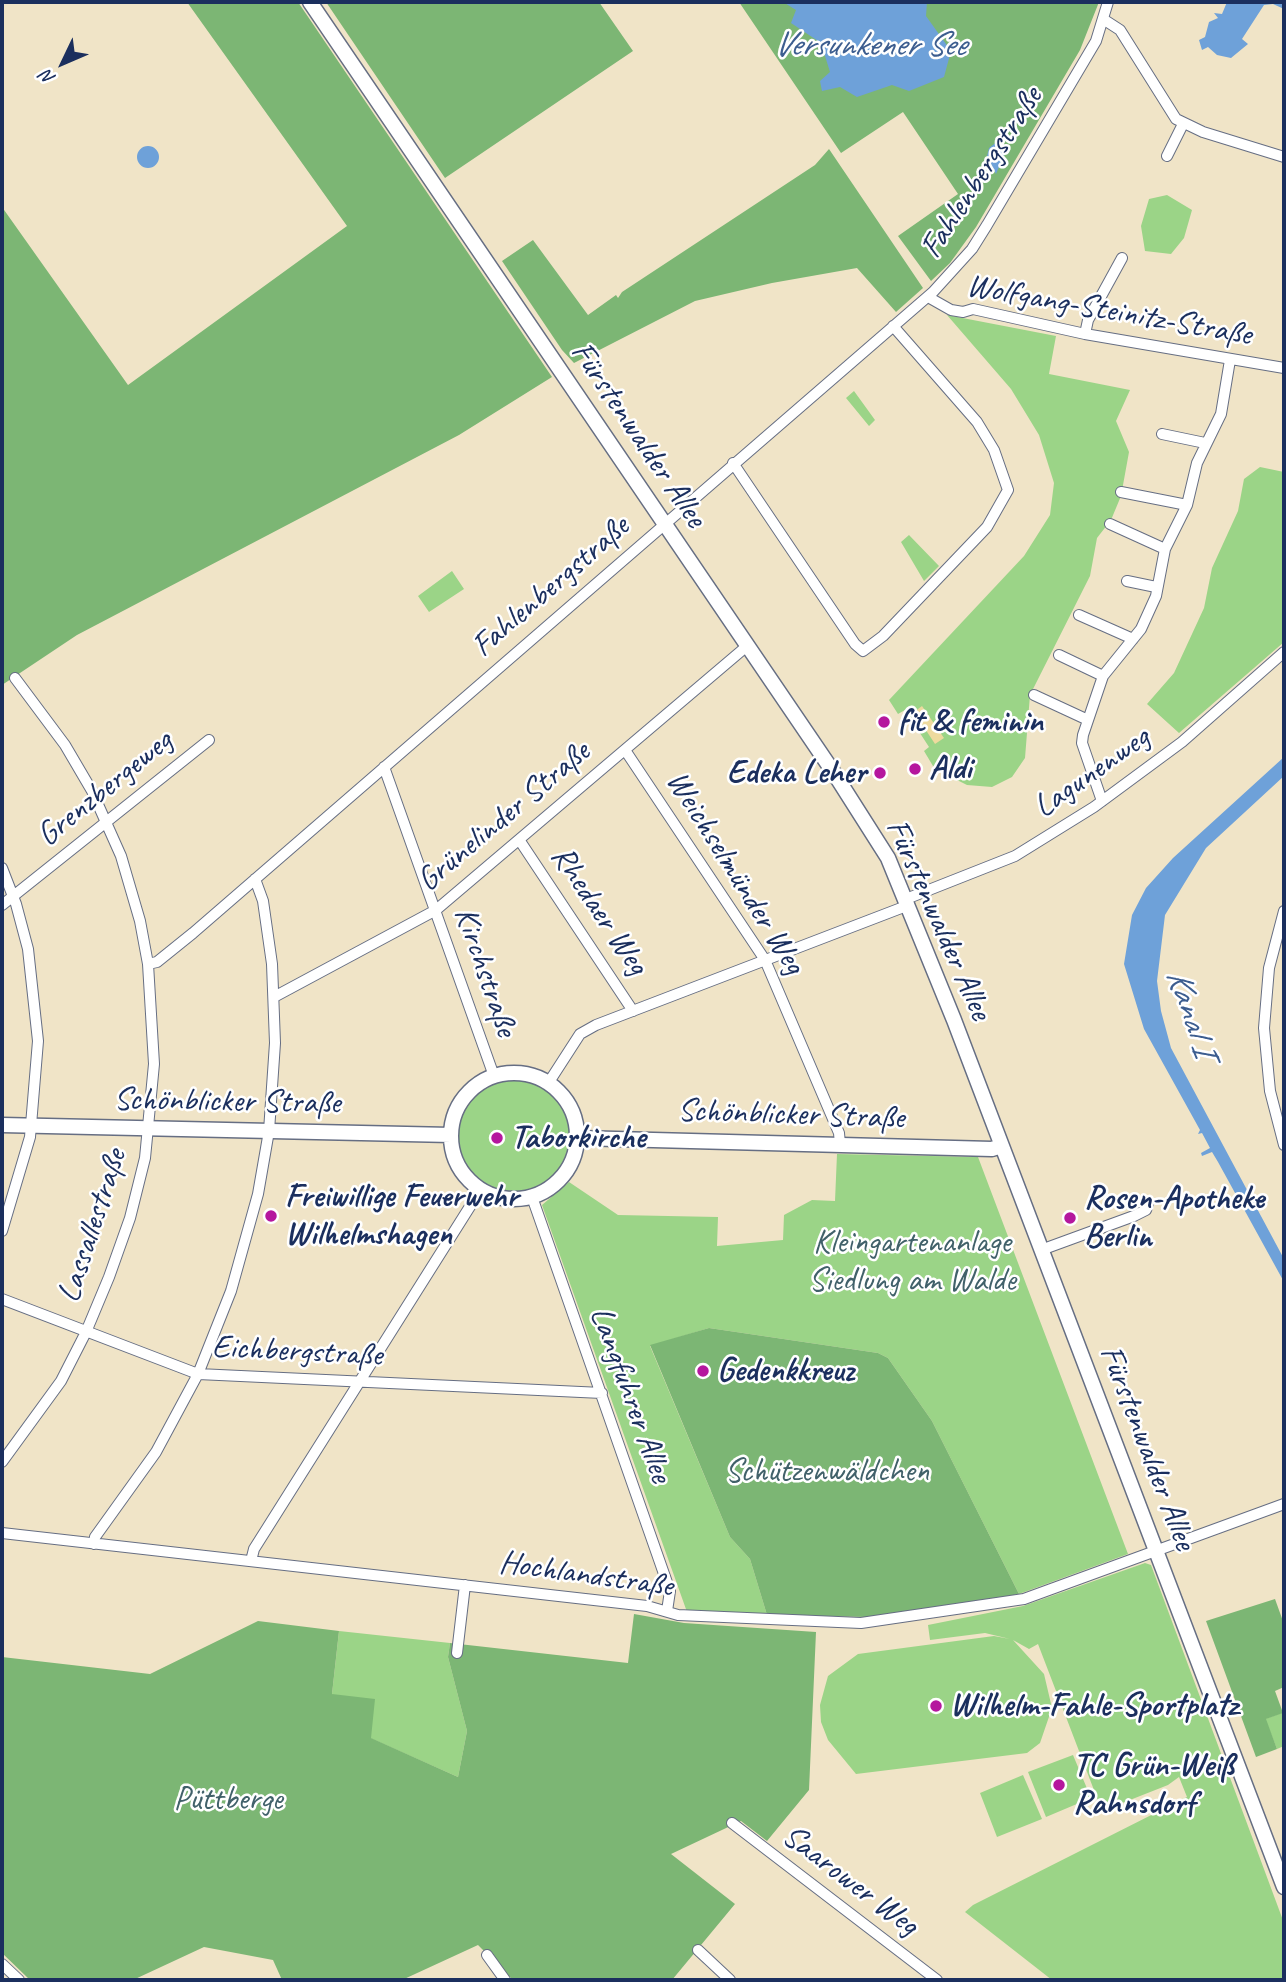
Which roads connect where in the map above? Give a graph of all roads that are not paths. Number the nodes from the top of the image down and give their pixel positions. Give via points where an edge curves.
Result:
1 (310, 2) edge
2 (1108, 2) edge
3 (1103, 19) junction
4 (1183, 124) junction
5 (1167, 156) dead end
6 (1284, 157) edge
7 (1122, 258) dead end
8 (928, 297) junction
9 (894, 326) junction
10 (1085, 334) junction
11 (1230, 360) junction
12 (1284, 368) edge
13 (1162, 434) dead end
14 (1205, 443) junction
15 (733, 463) junction
16 (1122, 492) dead end
17 (1187, 505) junction
18 (664, 523) junction
19 (1110, 524) dead end
20 (1165, 549) junction
21 (1127, 580) dead end
22 (1156, 587) junction
23 (1079, 615) dead end
24 (1133, 639) junction
25 (747, 646) junction
26 (1284, 652) edge
27 (1059, 655) dead end
28 (1103, 676) junction
29 (15, 678) dead end
30 (1034, 695) dead end
31 (1088, 720) junction
32 (209, 740) dead end
33 (625, 750) junction
34 (384, 767) junction
35 (1102, 801) junction
36 (107, 822) junction
37 (520, 841) junction
38 (2, 868) edge
39 (255, 879) junction
40 (13, 896) junction
41 (907, 902) junction
42 (2, 905) edge
43 (436, 910) junction
44 (1284, 911) edge
45 (765, 960) junction
46 (148, 964) junction
47 (274, 997) junction
48 (633, 1011) junction
49 (494, 1076) junction
50 (549, 1082) junction
51 (2, 1125) edge
52 (32, 1126) junction
53 (149, 1128) junction
54 (1282, 1130) edge
55 (269, 1131) junction
56 (451, 1135) junction
57 (578, 1138) junction
58 (840, 1144) junction
59 (1284, 1145) edge
60 (1002, 1146) junction
61 (481, 1189) junction
62 (532, 1198) junction
63 (1148, 1204) dead end
64 (2, 1231) edge
65 (1041, 1250) junction
66 (2, 1298) edge
67 (86, 1332) junction
68 (198, 1374) junction
69 (359, 1383) junction
70 (602, 1393) junction
71 (2, 1462) edge
72 (1284, 1504) edge
73 (2, 1533) edge
74 (94, 1544) junction
75 (1157, 1552) junction
76 (251, 1561) junction
77 (465, 1585) junction
78 (667, 1611) junction
79 (457, 1653) dead end
80 (732, 1823) dead end
81 (1284, 1887) edge
82 (698, 1950) dead end
83 (487, 1955) dead end
84 (2, 1964) edge
85 (19, 1980) edge
86 (505, 1980) edge
87 (730, 1980) edge
88 (936, 1980) edge

1 - 18 main road, Fürstenwalder Allee
2 - 3 street, Fahlenbergstraße
3 - 4 street via 1120,30 1171,114
3 - 8 street, Fahlenbergstraße via 1096,41 972,249
4 - 5 street
4 - 6 street
7 - 10 street
8 - 9 street, Fahlenbergstraße
8 - 10 street, Wolfgang-Steinitz-Straße via 951,310 973,309
9 - 15 street, Fahlenbergstraße
9 - 15 street via 978,423 994,450 1008,490 987,527 883,636 863,651 855,644
10 - 11 street, Wolfgang-Steinitz-Straße
11 - 12 street, Wolfgang-Steinitz-Straße
11 - 14 street via 1221,414
13 - 14 street
14 - 17 street
15 - 18 street, Fahlenbergstraße
16 - 17 street
17 - 20 street
18 - 25 main road, Fürstenwalder Allee
18 - 34 street, Fahlenbergstraße
19 - 20 street
20 - 22 street
21 - 22 street
22 - 24 street
23 - 24 street
24 - 28 street
25 - 33 street, Grünelinder Straße
25 - 41 main road, Fürstenwalder Allee via 888,858
26 - 35 street, Lagunenweg via 1182,742
27 - 28 street
28 - 31 street
29 - 36 street, Lassallestraße via 65,745
30 - 31 street
31 - 35 street via 1082,743
32 - 36 street, Grenzbergeweg
33 - 37 street, Grünelinder Straße
33 - 45 street, Weichselmünder Weg
34 - 39 street, Fahlenbergstraße
34 - 43 street, Kirchstraße
35 - 41 street, Lagunenweg via 1015,856
36 - 40 street, Grenzbergeweg
36 - 46 street, Lassallestraße via 132,889
37 - 43 street, Grünelinder Straße
37 - 48 street, Rhedaer Weg
38 - 40 street
39 - 46 street, Fahlenbergstraße via 157,962
39 - 47 street via 263,901
40 - 42 street, Grenzbergeweg
40 - 52 street via 28,949 36,1009
41 - 45 street, Lagunenweg
41 - 60 main road, Fürstenwalder Allee
43 - 47 street, Grünelinder Straße
43 - 49 street, Kirchstraße
44 - 54 street via 1269,968 1264,1028 1267,1074
45 - 48 street, Lagunenweg
45 - 58 street, Weichselmünder Weg
46 - 53 street, Lassallestraße via 154,1064
47 - 55 street
48 - 50 street, Lagunenweg via 580,1034
49 - 50 main road via 520,1074
49 - 56 main road via 467,1095 453,1120
50 - 57 main road via 572,1110
51 - 52 main road, Schönblicker Straße
52 - 53 main road, Schönblicker Straße
52 - 64 street
53 - 55 main road, Schönblicker Straße
53 - 67 street, Lassallestraße via 130,1218
54 - 59 street
55 - 56 main road, Schönblicker Straße
55 - 68 street via 241,1260
56 - 61 main road via 462,1171
57 - 58 main road, Schönblicker Straße
57 - 62 main road via 576,1152 561,1179
58 - 60 main road, Schönblicker Straße
60 - 65 main road, Fürstenwalder Allee
61 - 62 main road via 506,1198
61 - 69 street
62 - 70 street, Langfuhrer Allee
63 - 65 street via 1134,1216
65 - 75 main road, Fürstenwalder Allee
66 - 67 street, Eichbergstraße
67 - 68 street, Eichbergstraße
67 - 71 street, Lassallestraße via 55,1390
68 - 69 street, Eichbergstraße
68 - 74 street via 156,1452
69 - 70 street, Eichbergstraße
69 - 76 street via 254,1549
70 - 78 street, Langfuhrer Allee via 670,1591
72 - 75 street, Hochlandstraße
73 - 74 street, Hochlandstraße
74 - 76 street, Hochlandstraße
75 - 78 street, Hochlandstraße via 1024,1599 880,1622 686,1616
75 - 81 main road, Fürstenwalder Allee
76 - 77 street, Hochlandstraße
77 - 78 street, Hochlandstraße
77 - 79 street
80 - 88 street, Saarower Weg
82 - 87 street
83 - 86 street
84 - 85 street

